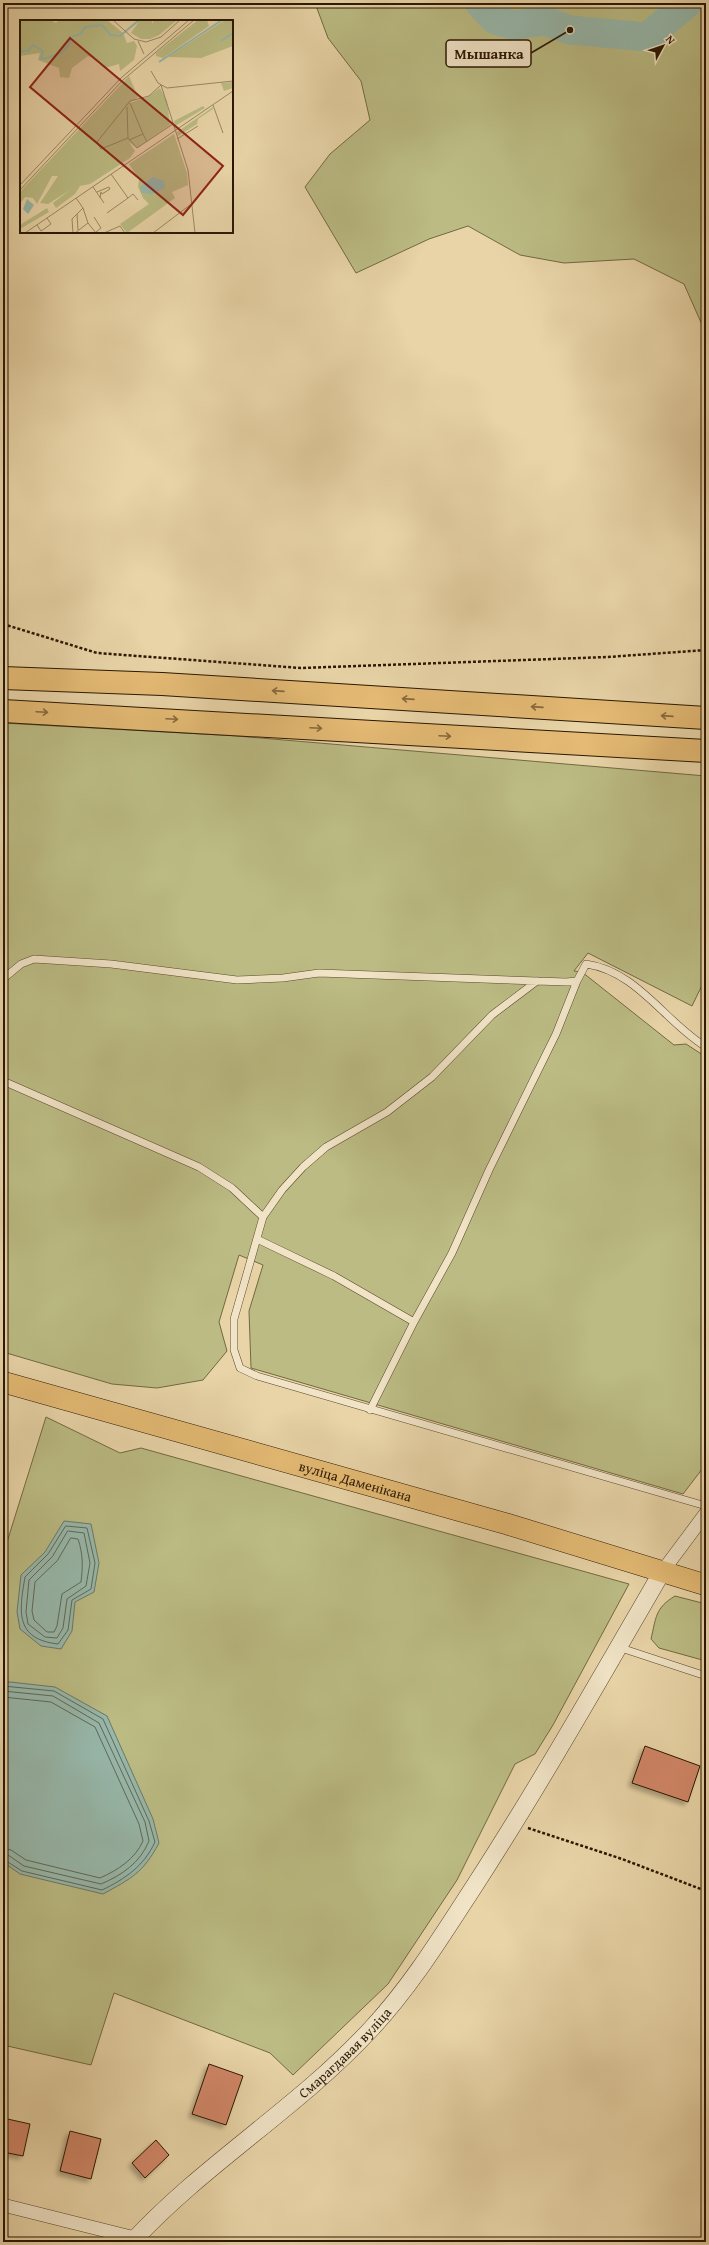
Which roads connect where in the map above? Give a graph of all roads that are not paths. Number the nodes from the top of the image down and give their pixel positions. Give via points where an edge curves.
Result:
1 (3, 678) edge
2 (3, 710) edge
3 (706, 718) edge
4 (706, 751) edge
5 (3, 979) edge
6 (537, 981) junction
7 (577, 981) junction
8 (706, 1047) edge
9 (3, 1081) edge
10 (263, 1217) junction
11 (257, 1239) junction
12 (414, 1322) junction
13 (3, 1382) edge
14 (370, 1410) junction
15 (706, 1506) edge
16 (706, 1512) edge
17 (662, 1572) junction
18 (706, 1585) edge
19 (618, 1647) junction
20 (706, 1676) edge
21 (3, 2205) edge
22 (134, 2240) edge

3 -> 1 highway via 162,684
2 -> 4 highway
5 - 6 lane via 21,964 34,959 111,964 237,980 319,973
6 - 7 lane
6 - 10 lane via 492,1015 432,1077 387,1112 326,1147 282,1190
7 - 8 lane via 586,964 602,966 632,984
7 - 12 lane via 556,1034 489,1170 452,1253
9 - 10 lane via 199,1167 232,1188
10 - 11 lane
11 - 12 lane via 334,1276
11 - 14 lane via 234,1319 234,1350 240,1368 257,1376
12 - 14 lane
13 - 17 main road, вуліца Даменікана via 508,1524
14 - 15 lane
16 - 17 street
17 - 18 main road, вуліца Даменікана
17 - 19 street, Смарагдавая вуліца
19 - 20 lane
19 - 22 street, Смарагдавая вуліца via 515,1824 422,1966 372,2028 320,2078 199,2176
21 - 22 street

